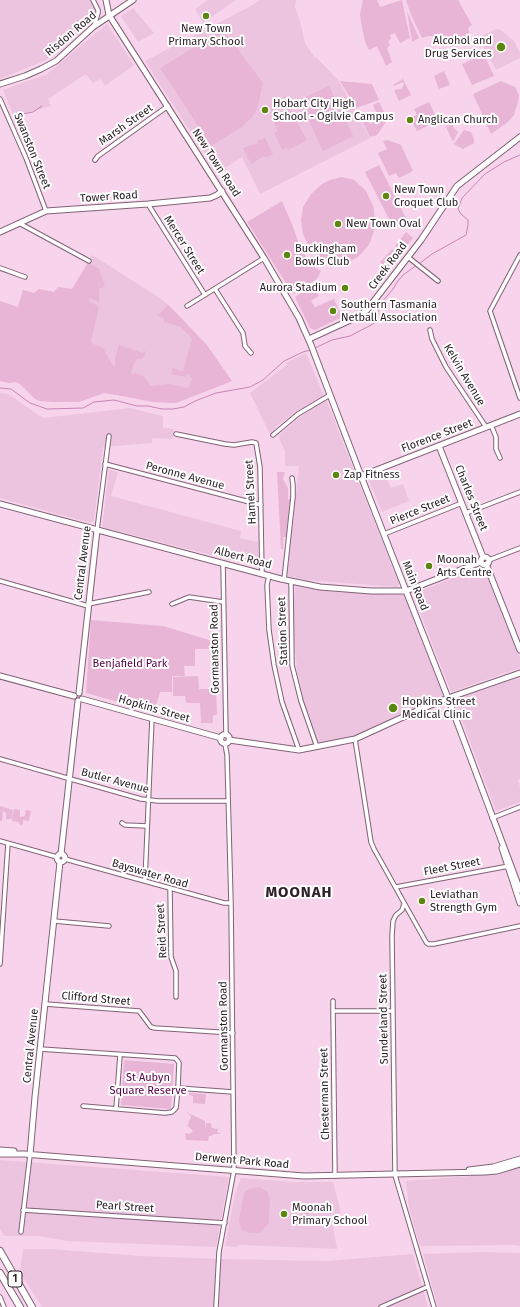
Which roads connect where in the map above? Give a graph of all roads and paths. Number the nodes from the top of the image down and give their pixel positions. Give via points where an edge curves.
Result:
1 (94, 0) edge
2 (106, 0) edge
3 (130, 1) edge
4 (109, 15) junction
5 (93, 27) junction
6 (0, 84) edge
7 (0, 99) edge
8 (168, 106) junction
9 (520, 137) edge
10 (95, 160) dead end
11 (222, 191) junction
12 (148, 204) junction
13 (46, 211) junction
14 (20, 222) junction
15 (0, 232) edge
16 (520, 255) edge
17 (408, 257) junction
18 (264, 258) junction
19 (89, 261) dead end
20 (0, 268) edge
21 (25, 277) dead end
22 (438, 281) dead end
23 (215, 289) junction
24 (205, 295) junction
25 (187, 306) dead end
26 (430, 330) dead end
27 (309, 339) junction
28 (251, 353) dead end
29 (330, 395) junction
30 (520, 398) edge
31 (520, 414) edge
32 (489, 426) junction
33 (176, 434) dead end
34 (273, 435) dead end
35 (109, 436) dead end
36 (439, 446) junction
37 (500, 458) dead end
38 (106, 464) junction
39 (361, 476) junction
40 (292, 478) dead end
41 (520, 492) edge
42 (462, 503) junction
43 (0, 504) edge
44 (261, 505) junction
45 (466, 513) junction
46 (97, 530) junction
47 (384, 534) junction
48 (520, 548) edge
49 (485, 561) junction
50 (223, 563) junction
51 (262, 574) junction
52 (269, 575) junction
53 (284, 580) junction
54 (0, 581) edge
55 (291, 582) junction
56 (406, 591) junction
57 (149, 592) dead end
58 (223, 602) junction
59 (172, 604) dead end
60 (88, 605) junction
61 (520, 650) edge
62 (520, 673) edge
63 (0, 676) edge
64 (78, 697) junction
65 (448, 698) junction
66 (152, 718) junction
67 (223, 736) junction
68 (355, 739) junction
69 (227, 742) junction
70 (317, 747) junction
71 (299, 750) junction
72 (0, 759) edge
73 (69, 778) junction
74 (149, 800) junction
75 (228, 801) junction
76 (520, 807) edge
77 (492, 818) junction
78 (122, 823) dead end
79 (147, 826) junction
80 (0, 841) edge
81 (8, 843) junction
82 (61, 858) junction
83 (510, 865) junction
84 (145, 881) junction
85 (396, 887) junction
86 (170, 888) junction
87 (520, 890) edge
88 (231, 903) junction
89 (520, 903) edge
90 (404, 904) junction
91 (54, 920) junction
92 (109, 926) dead end
93 (520, 926) edge
94 (0, 964) edge
95 (176, 997) dead end
96 (333, 1000) dead end
97 (45, 1004) junction
98 (392, 1011) junction
99 (333, 1012) junction
100 (233, 1033) junction
101 (40, 1049) junction
102 (120, 1055) junction
103 (178, 1088) junction
104 (233, 1092) junction
105 (83, 1106) dead end
106 (116, 1109) junction
107 (0, 1150) edge
108 (0, 1154) edge
109 (24, 1154) junction
110 (30, 1155) junction
111 (520, 1159) edge
112 (520, 1164) edge
113 (234, 1170) junction
114 (459, 1172) junction
115 (395, 1175) junction
116 (335, 1176) junction
117 (23, 1210) junction
118 (225, 1223) junction
119 (21, 1232) dead end
120 (0, 1251) edge
121 (0, 1273) edge
122 (427, 1287) junction
123 (0, 1297) edge
124 (4, 1307) edge
125 (20, 1307) edge
126 (32, 1307) edge
127 (216, 1307) edge
128 (381, 1307) edge
129 (434, 1307) edge

1 - 5 street via 98,13
2 - 4 street, New Town Road
3 - 4 street, Risdon Road
4 - 5 street, Risdon Road
4 - 8 street, New Town Road
5 - 6 street, Risdon Road via 56,61 41,70
7 - 13 street, Swanston Street
8 - 10 street, Marsh Street
8 - 11 street, New Town Road
9 - 17 street, Creek Road via 457,186
11 - 12 street, Tower Road via 210,198
11 - 18 street, New Town Road
12 - 13 street, Tower Road
12 - 24 street, Mercer Street
13 - 14 street, Tower Road
14 - 15 street, Tower Road
14 - 19 street
16 - 30 street via 490,311
17 - 22 street
17 - 27 street, Creek Road via 364,313
18 - 23 street
18 - 27 street, New Town Road
20 - 21 street
23 - 24 street
23 - 28 street via 243,333 245,346
24 - 25 street
26 - 32 street, Kelvin Avenue via 446,367
27 - 29 street, Main Road
29 - 34 street via 298,414
29 - 39 street, Main Road
31 - 32 street, Florence Street
32 - 36 street, Florence Street
32 - 37 street, Kelvin Avenue via 496,437 496,449
33 - 44 street, Hamel Street via 230,445 256,443 260,462
35 - 38 street, Central Avenue
36 - 39 street, Florence Street
36 - 42 street, Charles Street
38 - 44 street, Peronne Avenue
38 - 46 street, Central Avenue
39 - 47 street, Main Road
40 - 53 street via 294,486
41 - 45 street
42 - 45 street, Charles Street
42 - 47 street, Pierce Street
43 - 46 street, Albert Road
44 - 51 street, Hamel Street
45 - 49 street, Charles Street
46 - 50 street, Albert Road
46 - 60 street, Central Avenue
47 - 56 street, Main Road
48 - 49 street, Albert Road
49 - 56 street, Albert Road
49 - 61 street, Charles Street
50 - 51 street, Albert Road
50 - 58 street, Gormanston Road
51 - 52 street, Albert Road
52 - 53 street, Albert Road
52 - 71 street via 269,630 274,666 282,702
53 - 55 street, Albert Road
54 - 60 street
55 - 56 street, Albert Road via 328,588
55 - 70 street, Station Street via 292,665
56 - 65 street, Main Road
57 - 60 street
58 - 59 street via 189,597
58 - 67 street, Gormanston Road
60 - 64 street, Central Avenue
62 - 65 street
63 - 64 street, Hopkins Street
64 - 66 street, Hopkins Street
64 - 73 street, Central Avenue
65 - 68 street
65 - 77 street, Main Road
66 - 67 street, Hopkins Street
66 - 74 street
67 - 69 street via 229,737
67 - 69 street via 221,742
68 - 70 street
68 - 85 street via 372,842
69 - 71 street
69 - 75 street, Gormanston Road
70 - 71 street
72 - 73 street, Butler Avenue
73 - 74 street, Butler Avenue
73 - 82 street, Central Avenue
74 - 75 street, Butler Avenue
74 - 79 street
75 - 88 street, Gormanston Road
76 - 77 street
77 - 83 street, Main Road
78 - 79 street
79 - 84 street
80 - 81 street, Bayswater Road
81 - 82 street, Bayswater Road
81 - 94 street
82 - 84 street, Bayswater Road
82 - 91 street, Central Avenue
83 - 85 street, Fleet Street
83 - 87 street, Main Road
83 - 89 street, Main Road
84 - 86 street, Bayswater Road
85 - 90 street
86 - 88 street, Bayswater Road via 224,904
86 - 95 street, Reid Street via 171,957 176,971
88 - 100 street, Gormanston Road
90 - 93 street via 428,944
90 - 98 street, Sunderland Street via 393,921
91 - 92 street
91 - 97 street, Central Avenue
96 - 99 street, Chesterman Street
97 - 100 street, Clifford Street via 139,1011 151,1027 155,1028
97 - 101 street, Central Avenue
98 - 99 street
98 - 115 street, Sunderland Street
99 - 116 street, Chesterman Street
100 - 104 street, Gormanston Road
101 - 102 street
101 - 110 street, Central Avenue
102 - 103 street via 175,1058 179,1063
102 - 106 street
103 - 104 street
103 - 106 street via 176,1108 172,1112
104 - 113 street, Gormanston Road
105 - 106 street
107 - 109 street, Derwent Park Road
108 - 109 street, Derwent Park Road
109 - 110 street, Derwent Park Road
110 - 113 street, Derwent Park Road
110 - 117 street, Central Avenue
111 - 114 street, Derwent Park Road via 493,1167
112 - 114 street, Derwent Park Road via 497,1170
113 - 116 street, Derwent Park Road via 284,1176
113 - 118 street, Gormanston Road
114 - 115 street, Derwent Park Road
115 - 116 street, Derwent Park Road
115 - 122 street, Sunderland Street
117 - 118 street, Pearl Street
117 - 119 street, Central Avenue
118 - 127 street, Gormanston Road via 219,1258
120 - 126 highway, 1
121 - 125 highway, 1
122 - 128 street
122 - 129 street, Sunderland Street
123 - 124 street

